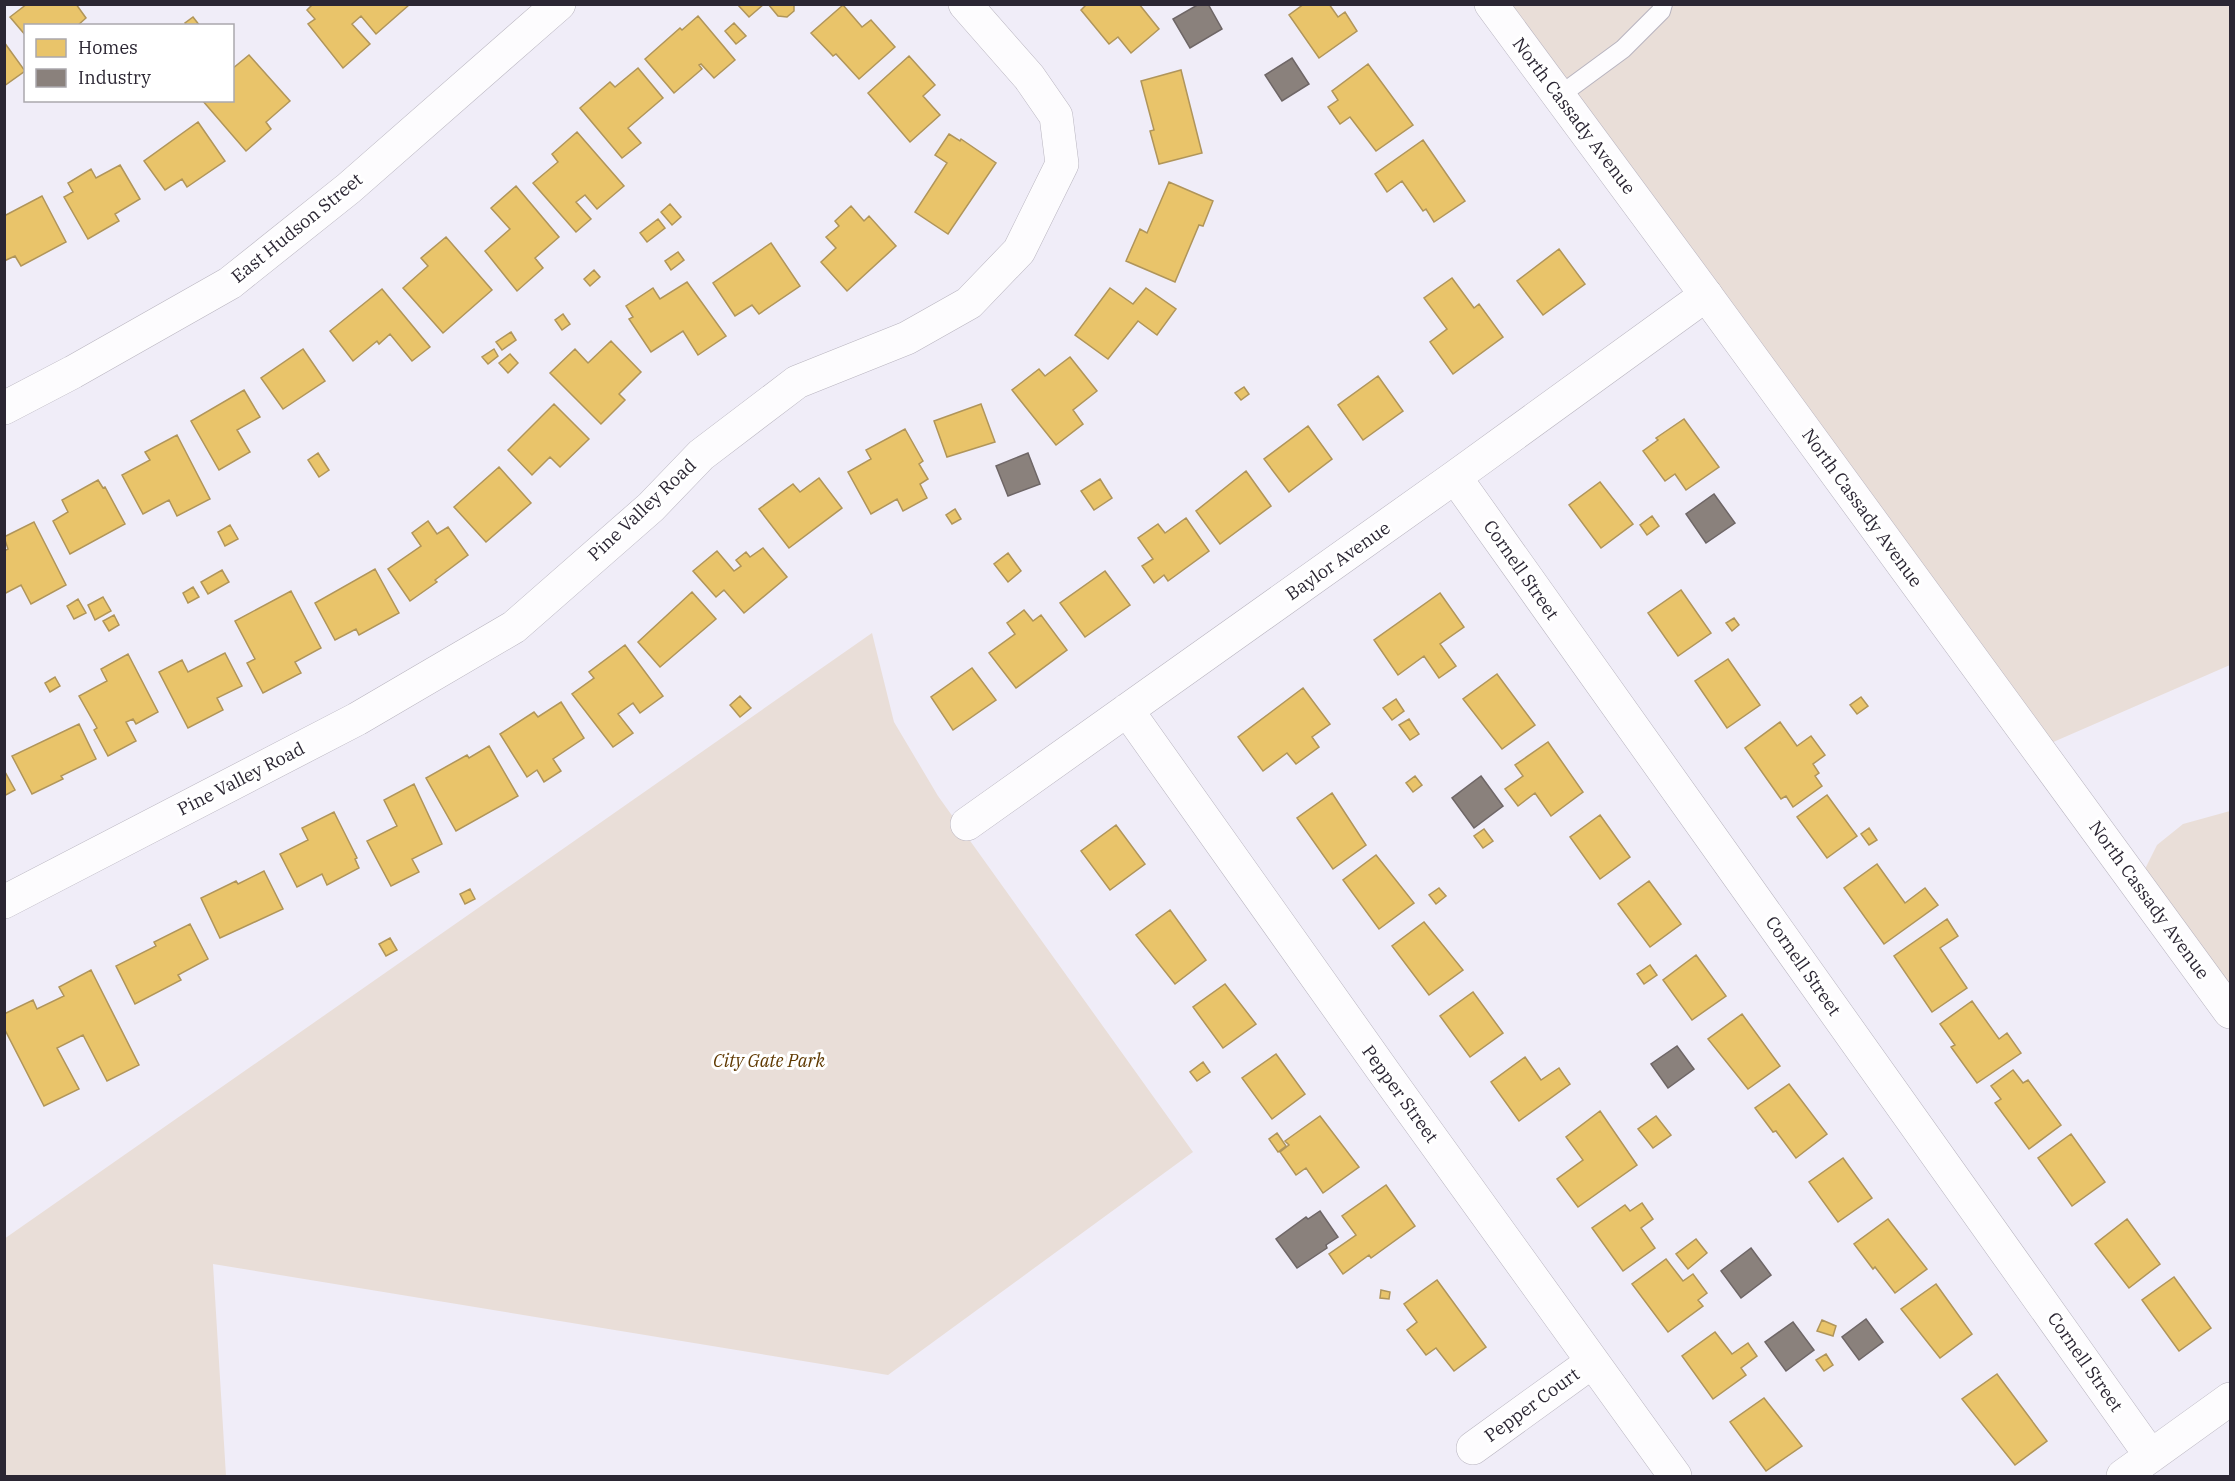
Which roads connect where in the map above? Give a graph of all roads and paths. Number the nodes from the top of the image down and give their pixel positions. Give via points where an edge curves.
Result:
1 (560, 4) edge
2 (965, 4) edge
3 (1491, 4) edge
4 (1663, 4) edge
5 (1558, 96) junction
6 (1706, 295) junction
7 (4, 408) edge
8 (1455, 477) junction
9 (1127, 710) junction
10 (967, 824) dead end
11 (4, 902) edge
12 (2230, 1012) edge
13 (1592, 1362) junction
14 (2230, 1399) edge
15 (1473, 1448) dead end
16 (2151, 1456) junction
17 (1675, 1476) edge
18 (2122, 1476) edge

1 - 7 street, East Hudson Street via 348,188 230,283
2 - 11 street, Pine Valley Road via 1029,77 1056,116 1062,164 1019,251 969,303 907,338 797,382 701,454 651,507 514,627 357,719
3 - 5 street, North Cassady Avenue
4 - 5 lane via 1661,11 1623,49
5 - 6 street, North Cassady Avenue
6 - 8 street, Baylor Avenue
6 - 12 street, North Cassady Avenue
8 - 9 street, Baylor Avenue
8 - 16 street, Cornell Street
9 - 10 street, Baylor Avenue
9 - 13 street, Pepper Street
13 - 15 street, Pepper Court
13 - 17 street, Pepper Street
14 - 16 street
16 - 18 street

